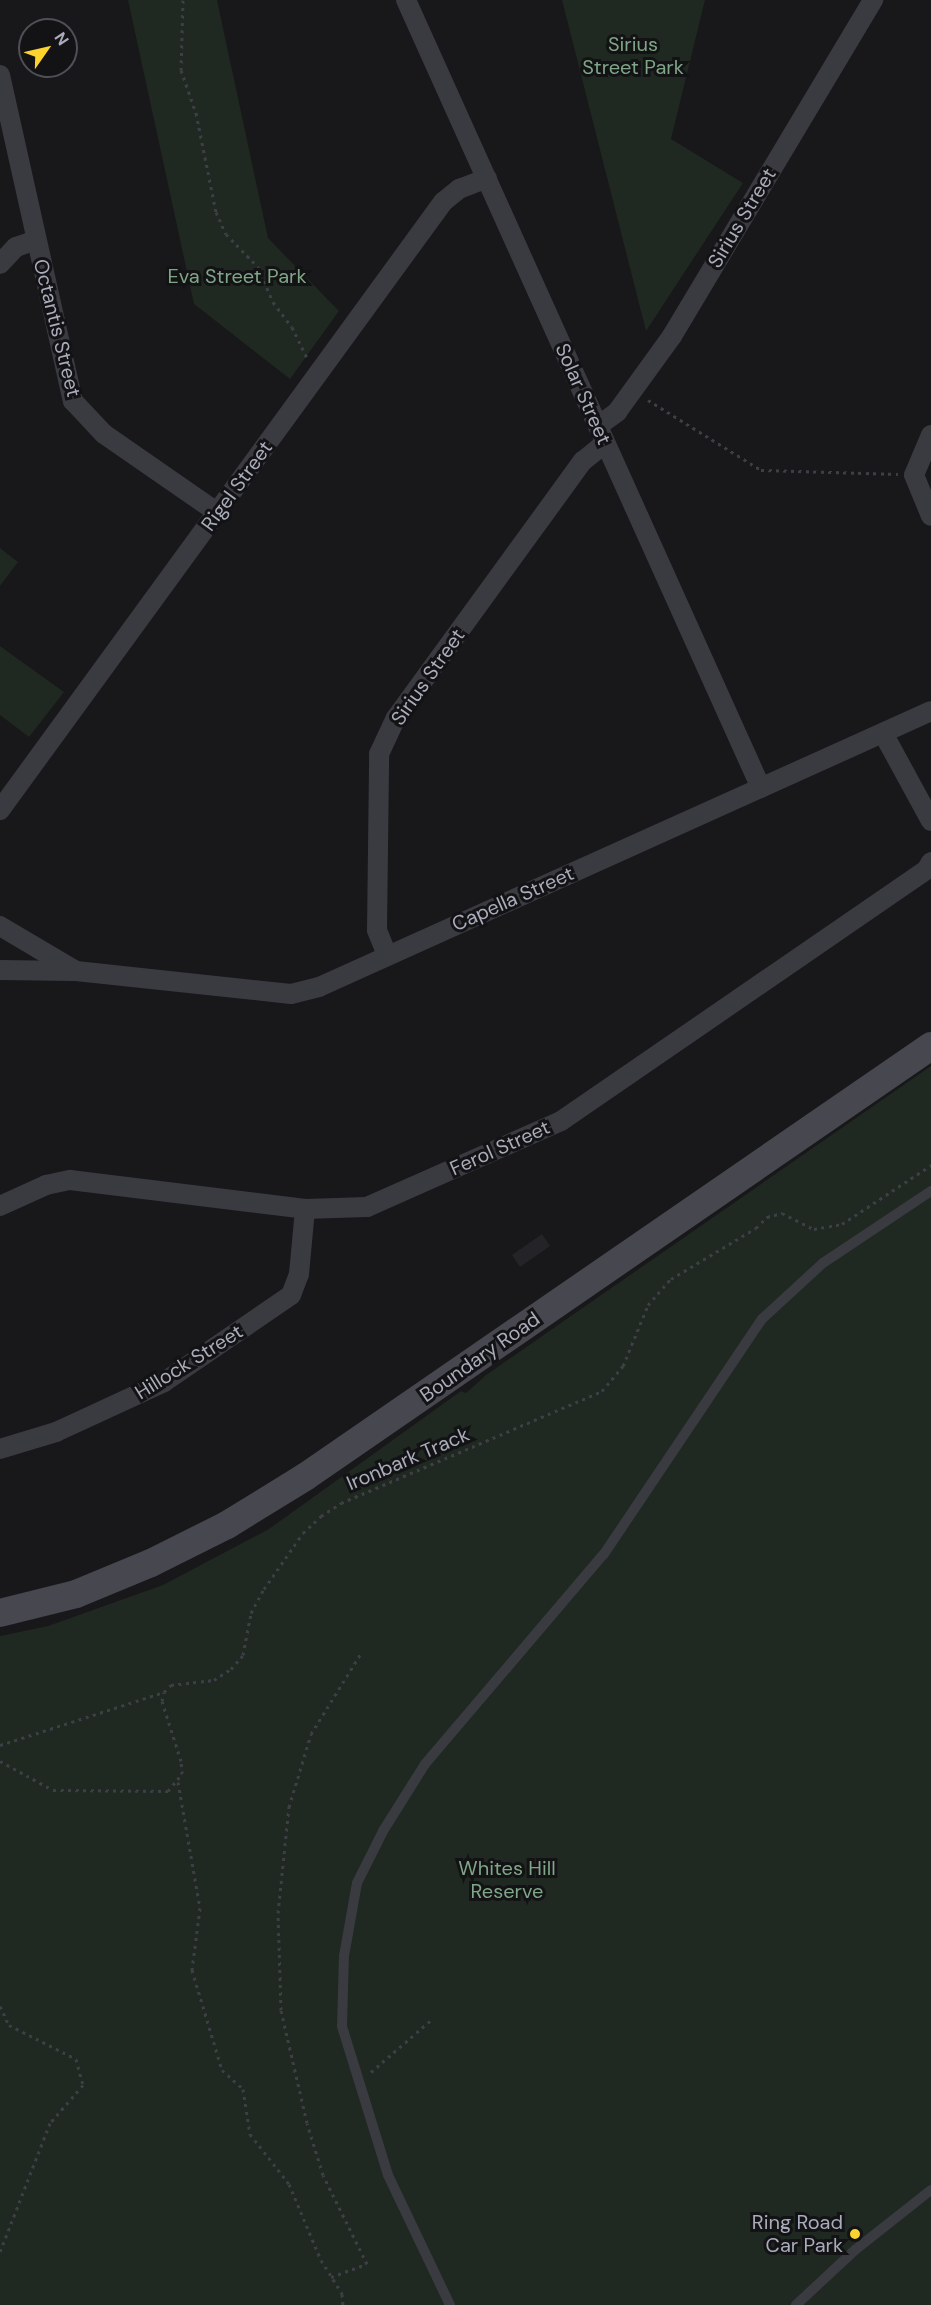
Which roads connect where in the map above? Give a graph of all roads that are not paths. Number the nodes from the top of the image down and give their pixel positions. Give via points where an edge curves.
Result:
1 (406, 0) edge
2 (873, 0) edge
3 (0, 75) edge
4 (487, 178) junction
5 (36, 240) junction
6 (0, 264) edge
7 (602, 434) junction
8 (931, 435) edge
9 (218, 513) junction
10 (931, 516) edge
11 (931, 711) edge
12 (883, 733) junction
13 (761, 788) junction
14 (0, 810) edge
15 (931, 821) edge
16 (931, 862) edge
17 (0, 926) edge
18 (387, 955) junction
19 (0, 970) edge
20 (76, 971) junction
21 (931, 1046) edge
22 (931, 1191) edge
23 (0, 1206) edge
24 (305, 1209) junction
25 (0, 1449) edge
26 (0, 1613) edge
27 (931, 2190) edge
28 (450, 2305) edge
29 (796, 2305) edge

1 - 4 street, Solar Street
2 - 7 street, Sirius Street via 672,336
3 - 5 street, Octantis Street
4 - 7 street, Solar Street
4 - 9 street, Rigel Street via 459,189 443,202
5 - 6 street via 16,247
5 - 9 street, Octantis Street via 73,401 104,434
7 - 13 street, Solar Street
7 - 18 street, Sirius Street via 396,718 379,753 377,930
8 - 10 street via 914,475
9 - 14 street, Rigel Street
11 - 12 street, Capella Street
12 - 13 street, Capella Street
12 - 15 street
13 - 18 street, Capella Street
16 - 24 street, Ferol Street via 927,869 561,1121 367,1207
17 - 20 street, Capella Street
18 - 20 street, Capella Street via 319,987 291,994
19 - 20 street, Capella Street
21 - 26 main road, Boundary Road via 256,1507 152,1563 76,1594
22 - 28 lane via 824,1263 762,1319 604,1554 425,1764 383,1831 357,1883 344,1956 342,2026 388,2175
23 - 24 street, Ferol Street via 46,1185 70,1180
24 - 25 street, Hillock Street via 299,1274 291,1295 164,1382 56,1432
27 - 29 lane via 855,2250

